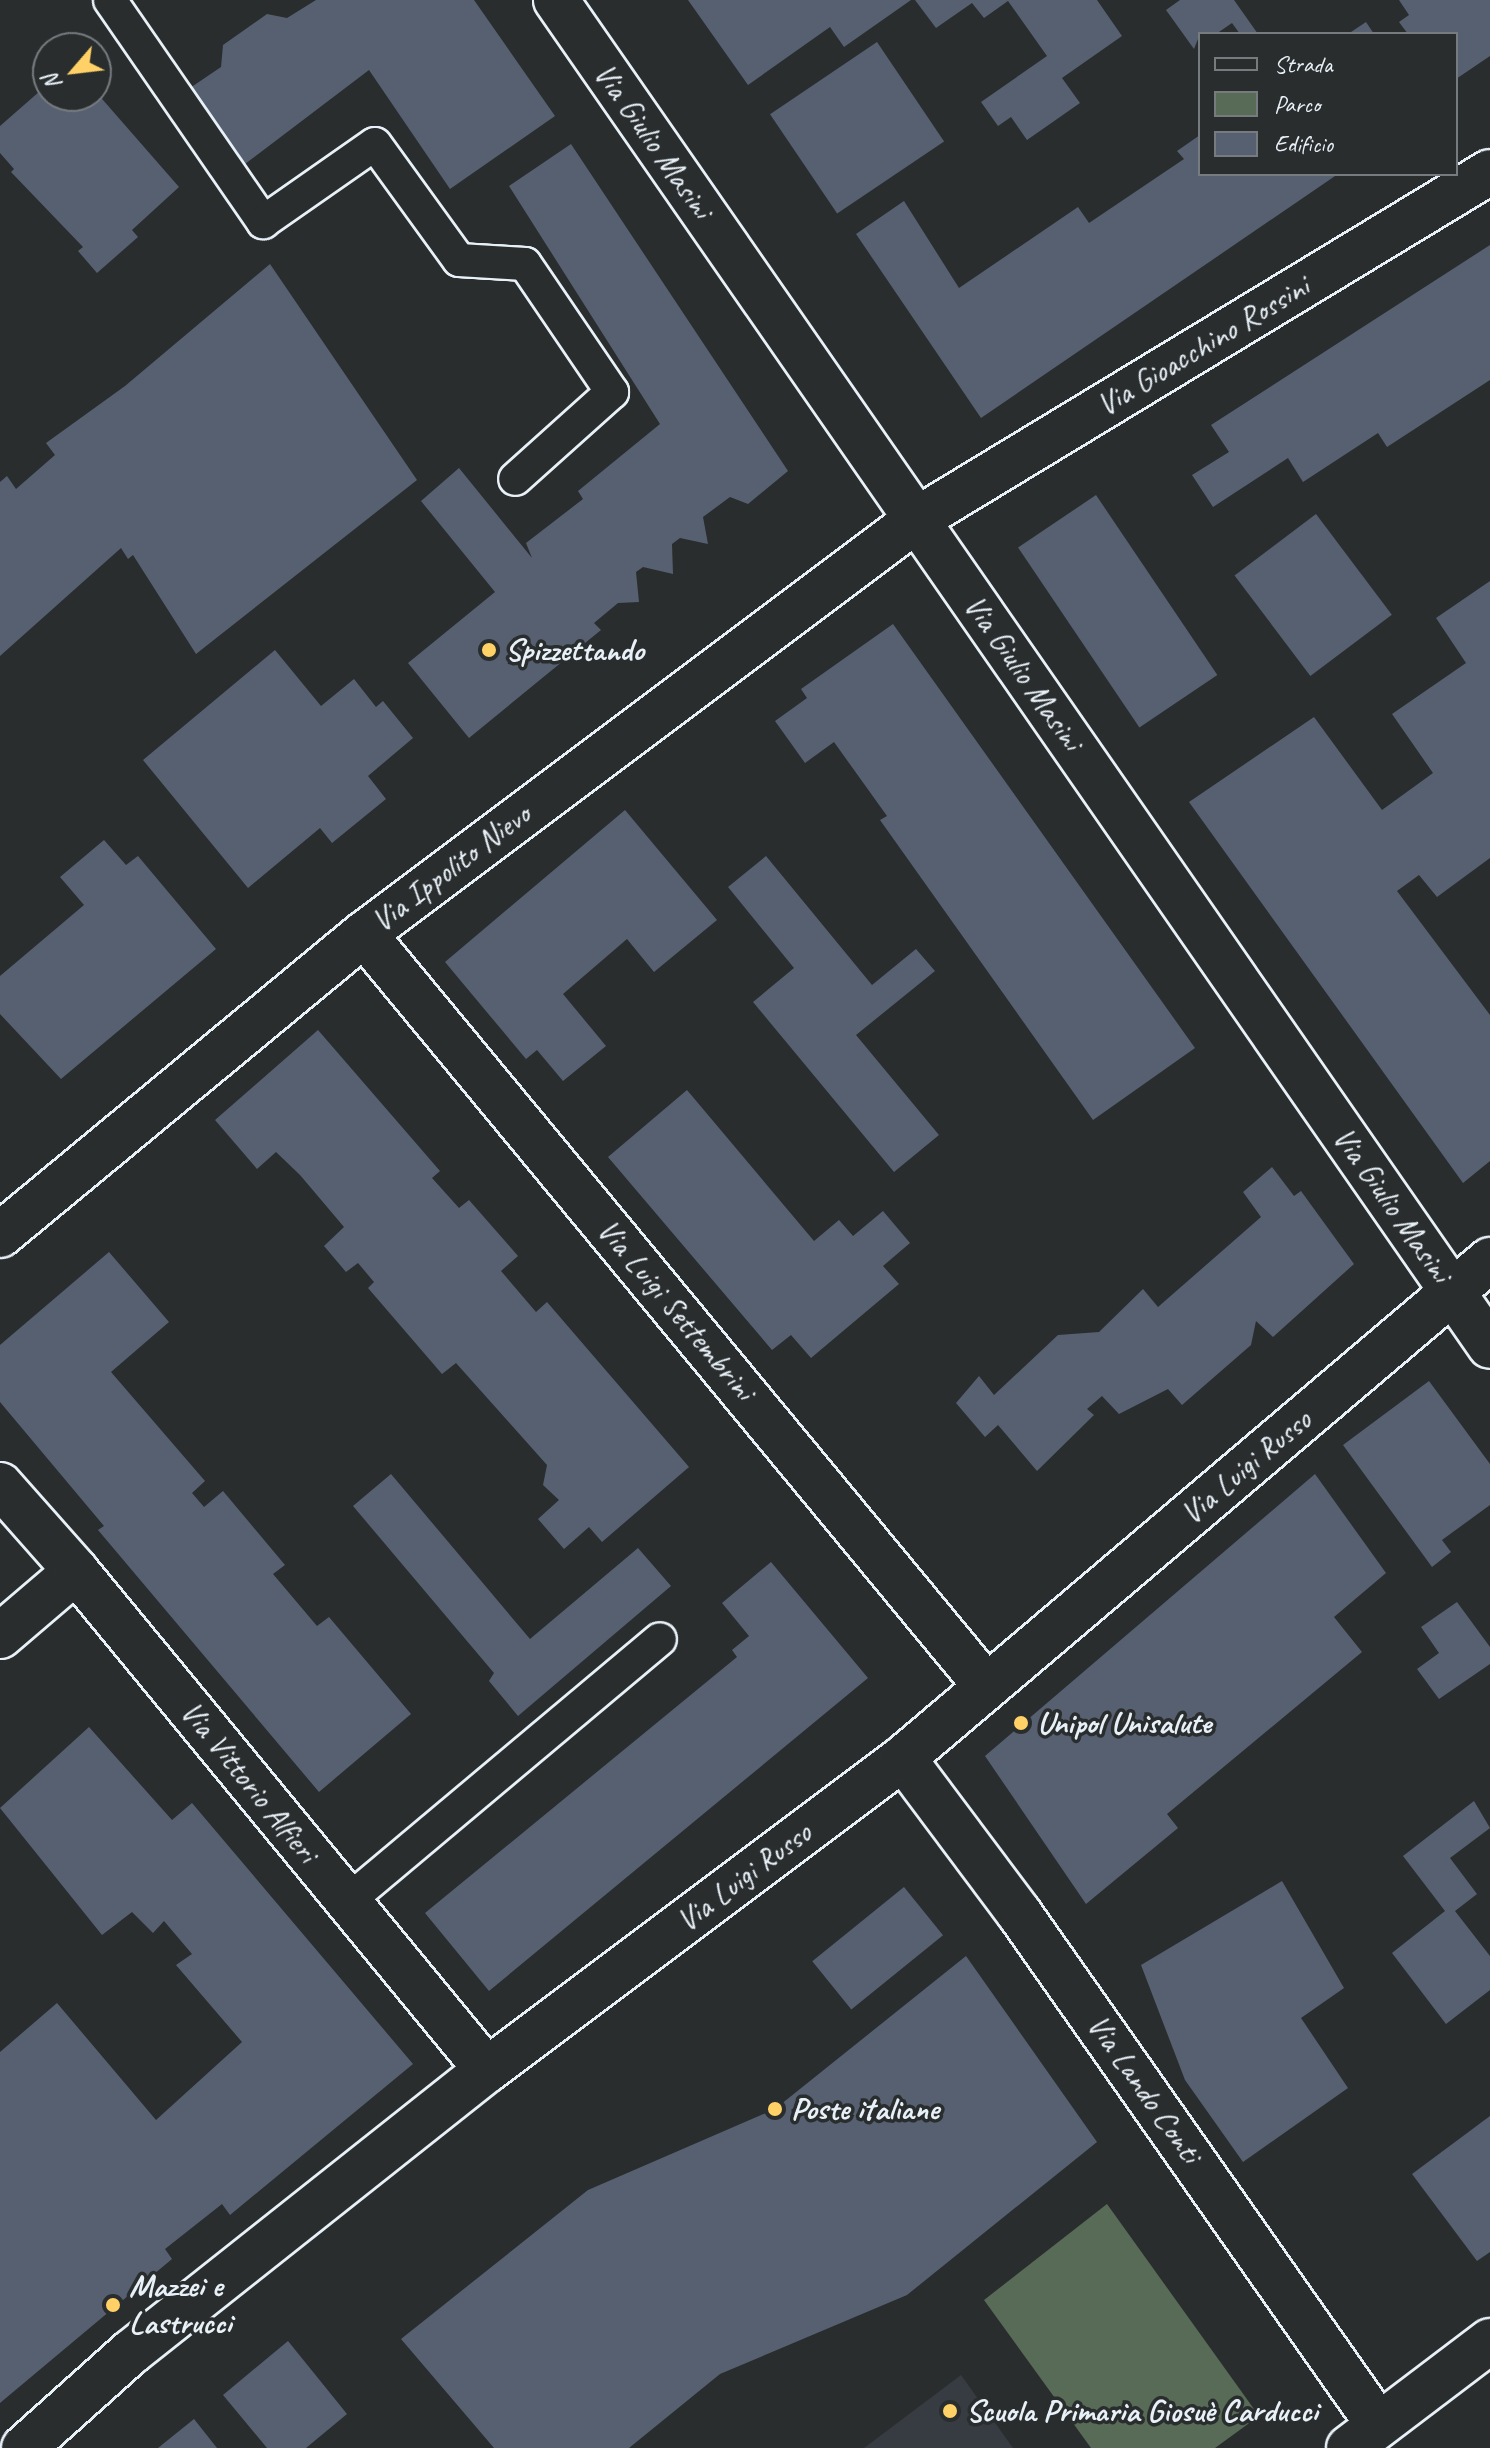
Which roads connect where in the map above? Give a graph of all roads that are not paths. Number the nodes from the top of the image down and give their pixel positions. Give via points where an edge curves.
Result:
1 (110, 0) edge
2 (556, 0) edge
3 (1490, 172) edge
4 (515, 479) dead end
5 (916, 520) junction
6 (364, 934) junction
7 (0, 1235) edge
8 (1490, 1260) edge
9 (1452, 1292) junction
10 (1490, 1346) edge
11 (0, 1485) edge
12 (76, 1571) junction
13 (0, 1636) edge
14 (660, 1639) dead end
15 (987, 1687) junction
16 (903, 1758) junction
17 (348, 1901) junction
18 (487, 2070) junction
19 (1490, 2341) edge
20 (1364, 2436) edge
21 (26, 2447) edge

1 - 4 lane via 263,222 375,144 459,260 525,264 612,392
2 - 5 street, Via Giulio Masini
3 - 5 street, Via Gioacchino Rossini
5 - 6 street, Via Ippolito Nievo
5 - 9 street, Via Giulio Masini
6 - 7 street, Via Ippolito Nievo
6 - 15 street, Via Luigi Settembrini
8 - 9 street, Via Luigi Russo
9 - 10 street, Via Giulio Masini
9 - 15 street, Via Luigi Russo
11 - 12 street, Via Vittorio Alfieri
12 - 13 street
12 - 17 street, Via Vittorio Alfieri
14 - 17 lane
15 - 16 street, Via Luigi Russo
16 - 18 street, Via Luigi Russo
16 - 20 street, Via Lando Conti via 1028,1926
17 - 18 street, Via Vittorio Alfieri
18 - 21 street, Via Luigi Russo via 131,2352
19 - 20 street

